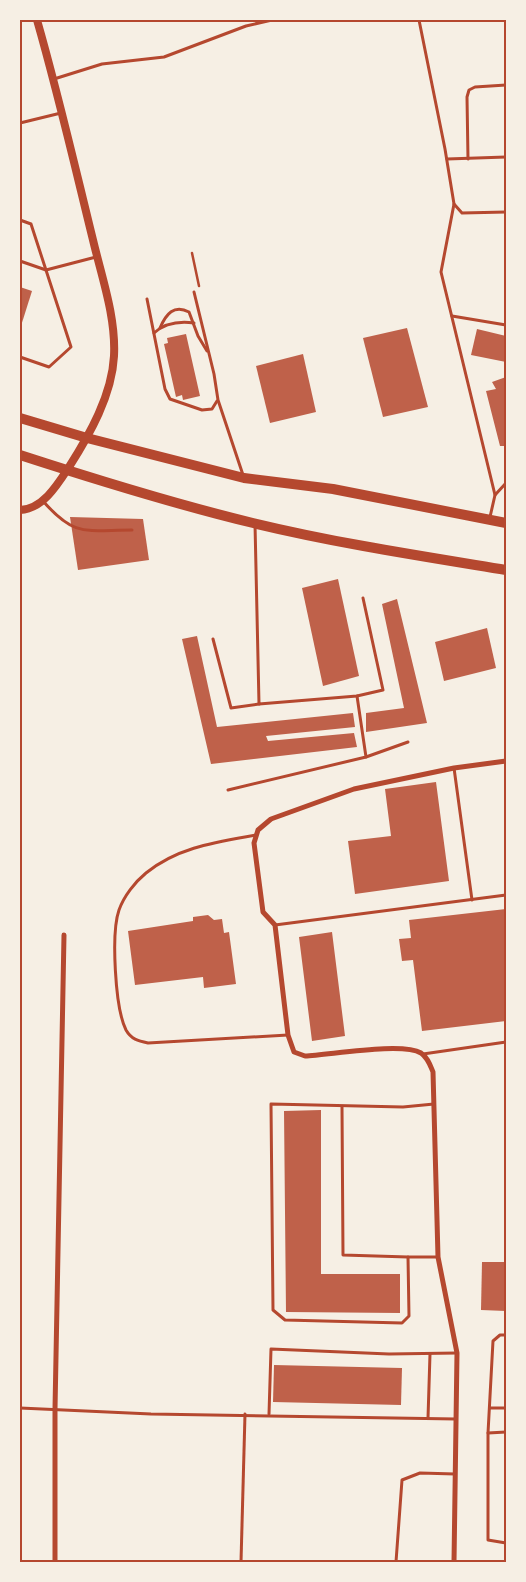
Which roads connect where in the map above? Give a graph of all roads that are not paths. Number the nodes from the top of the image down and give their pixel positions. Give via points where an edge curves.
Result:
1 (37, 20) edge
2 (272, 20) edge
3 (419, 20) edge
4 (54, 79) junction
5 (506, 86) edge
6 (62, 113) junction
7 (20, 123) edge
8 (506, 158) edge
9 (468, 159) junction
10 (447, 160) junction
11 (454, 204) junction
12 (506, 212) edge
13 (20, 220) edge
14 (97, 257) junction
15 (20, 261) edge
16 (46, 270) junction
17 (194, 292) dead end
18 (147, 300) dead end
19 (452, 316) junction
20 (194, 324) junction
21 (506, 325) edge
22 (160, 328) junction
23 (154, 333) junction
24 (209, 353) junction
25 (20, 357) edge
26 (218, 400) junction
27 (20, 418) edge
28 (88, 438) junction
29 (20, 455) edge
30 (67, 470) junction
31 (244, 478) junction
32 (506, 483) edge
33 (495, 496) junction
34 (42, 500) junction
35 (20, 510) edge
36 (490, 520) junction
37 (506, 523) edge
38 (254, 524) junction
39 (132, 530) dead end
40 (506, 570) edge
41 (362, 598) dead end
42 (213, 639) dead end
43 (357, 696) junction
44 (259, 704) junction
45 (408, 742) dead end
46 (366, 757) junction
47 (506, 761) edge
48 (454, 768) junction
49 (228, 790) dead end
50 (256, 835) junction
51 (506, 896) edge
52 (472, 900) junction
53 (276, 925) junction
54 (64, 935) dead end
55 (288, 1035) junction
56 (506, 1042) edge
57 (423, 1054) junction
58 (434, 1104) junction
59 (342, 1107) junction
60 (408, 1257) junction
61 (438, 1257) junction
62 (506, 1335) edge
63 (430, 1353) junction
64 (457, 1353) junction
65 (20, 1408) edge
66 (490, 1408) junction
67 (506, 1408) edge
68 (55, 1409) junction
69 (245, 1414) junction
70 (269, 1414) junction
71 (428, 1418) junction
72 (456, 1419) junction
73 (506, 1432) edge
74 (488, 1433) junction
75 (455, 1474) junction
76 (506, 1543) edge
77 (56, 1562) edge
78 (241, 1562) edge
79 (396, 1562) edge
80 (454, 1562) edge

1 - 4 street
2 - 4 lane via 246,26 164,57 102,64
3 - 10 lane
4 - 6 street
5 - 9 lane via 469,90
6 - 7 lane
6 - 14 street
8 - 9 lane
9 - 10 lane
10 - 11 lane
11 - 12 lane via 462,214
11 - 19 lane via 441,272
13 - 16 lane via 31,224
14 - 16 lane
14 - 28 street via 109,308 114,355 100,414
15 - 16 lane
16 - 25 lane via 71,347 49,367
17 - 24 lane
18 - 23 lane
19 - 21 lane
19 - 33 lane
20 - 22 lane via 172,324
20 - 22 lane via 189,312 175,309 167,314
20 - 24 lane
22 - 23 lane
23 - 26 lane via 165,389 170,399 202,410 212,409
24 - 26 lane
26 - 31 lane
27 - 28 highway
28 - 30 street
28 - 31 highway
29 - 30 highway
30 - 34 street via 57,486
30 - 38 highway via 134,492
31 - 36 highway via 333,489
32 - 33 lane
33 - 36 lane
34 - 35 street via 27,510
34 - 39 lane via 59,518 79,530
36 - 37 highway
38 - 40 highway
38 - 44 lane
41 - 43 lane via 383,690
42 - 44 lane via 231,708
43 - 44 lane
43 - 46 lane
45 - 46 lane
46 - 49 lane
47 - 48 street
48 - 50 street via 354,789 279,815 261,827
48 - 52 lane
50 - 53 street via 254,843 263,912
50 - 55 lane via 190,848 146,873 129,891 119,910 116,931 117,1001 126,1030 134,1040 148,1043
51 - 52 lane
52 - 53 lane
53 - 55 street
54 - 68 street
55 - 57 street via 291,1048 298,1055 406,1048
56 - 57 lane
57 - 58 street via 433,1072
58 - 59 lane
58 - 61 street
59 - 60 lane via 343,1255
59 - 60 lane via 271,1104 273,1310 284,1320 402,1322 409,1316
60 - 61 lane
61 - 64 street
62 - 66 lane via 493,1341
63 - 64 lane
63 - 70 lane via 271,1350
63 - 71 lane
64 - 72 street
65 - 68 lane
66 - 67 lane
66 - 74 lane
68 - 69 lane
68 - 77 street
69 - 70 lane
69 - 78 lane
70 - 71 lane
71 - 72 lane
72 - 75 street
73 - 74 lane
74 - 76 lane via 488,1540
75 - 79 lane via 420,1473 402,1480
75 - 80 street

